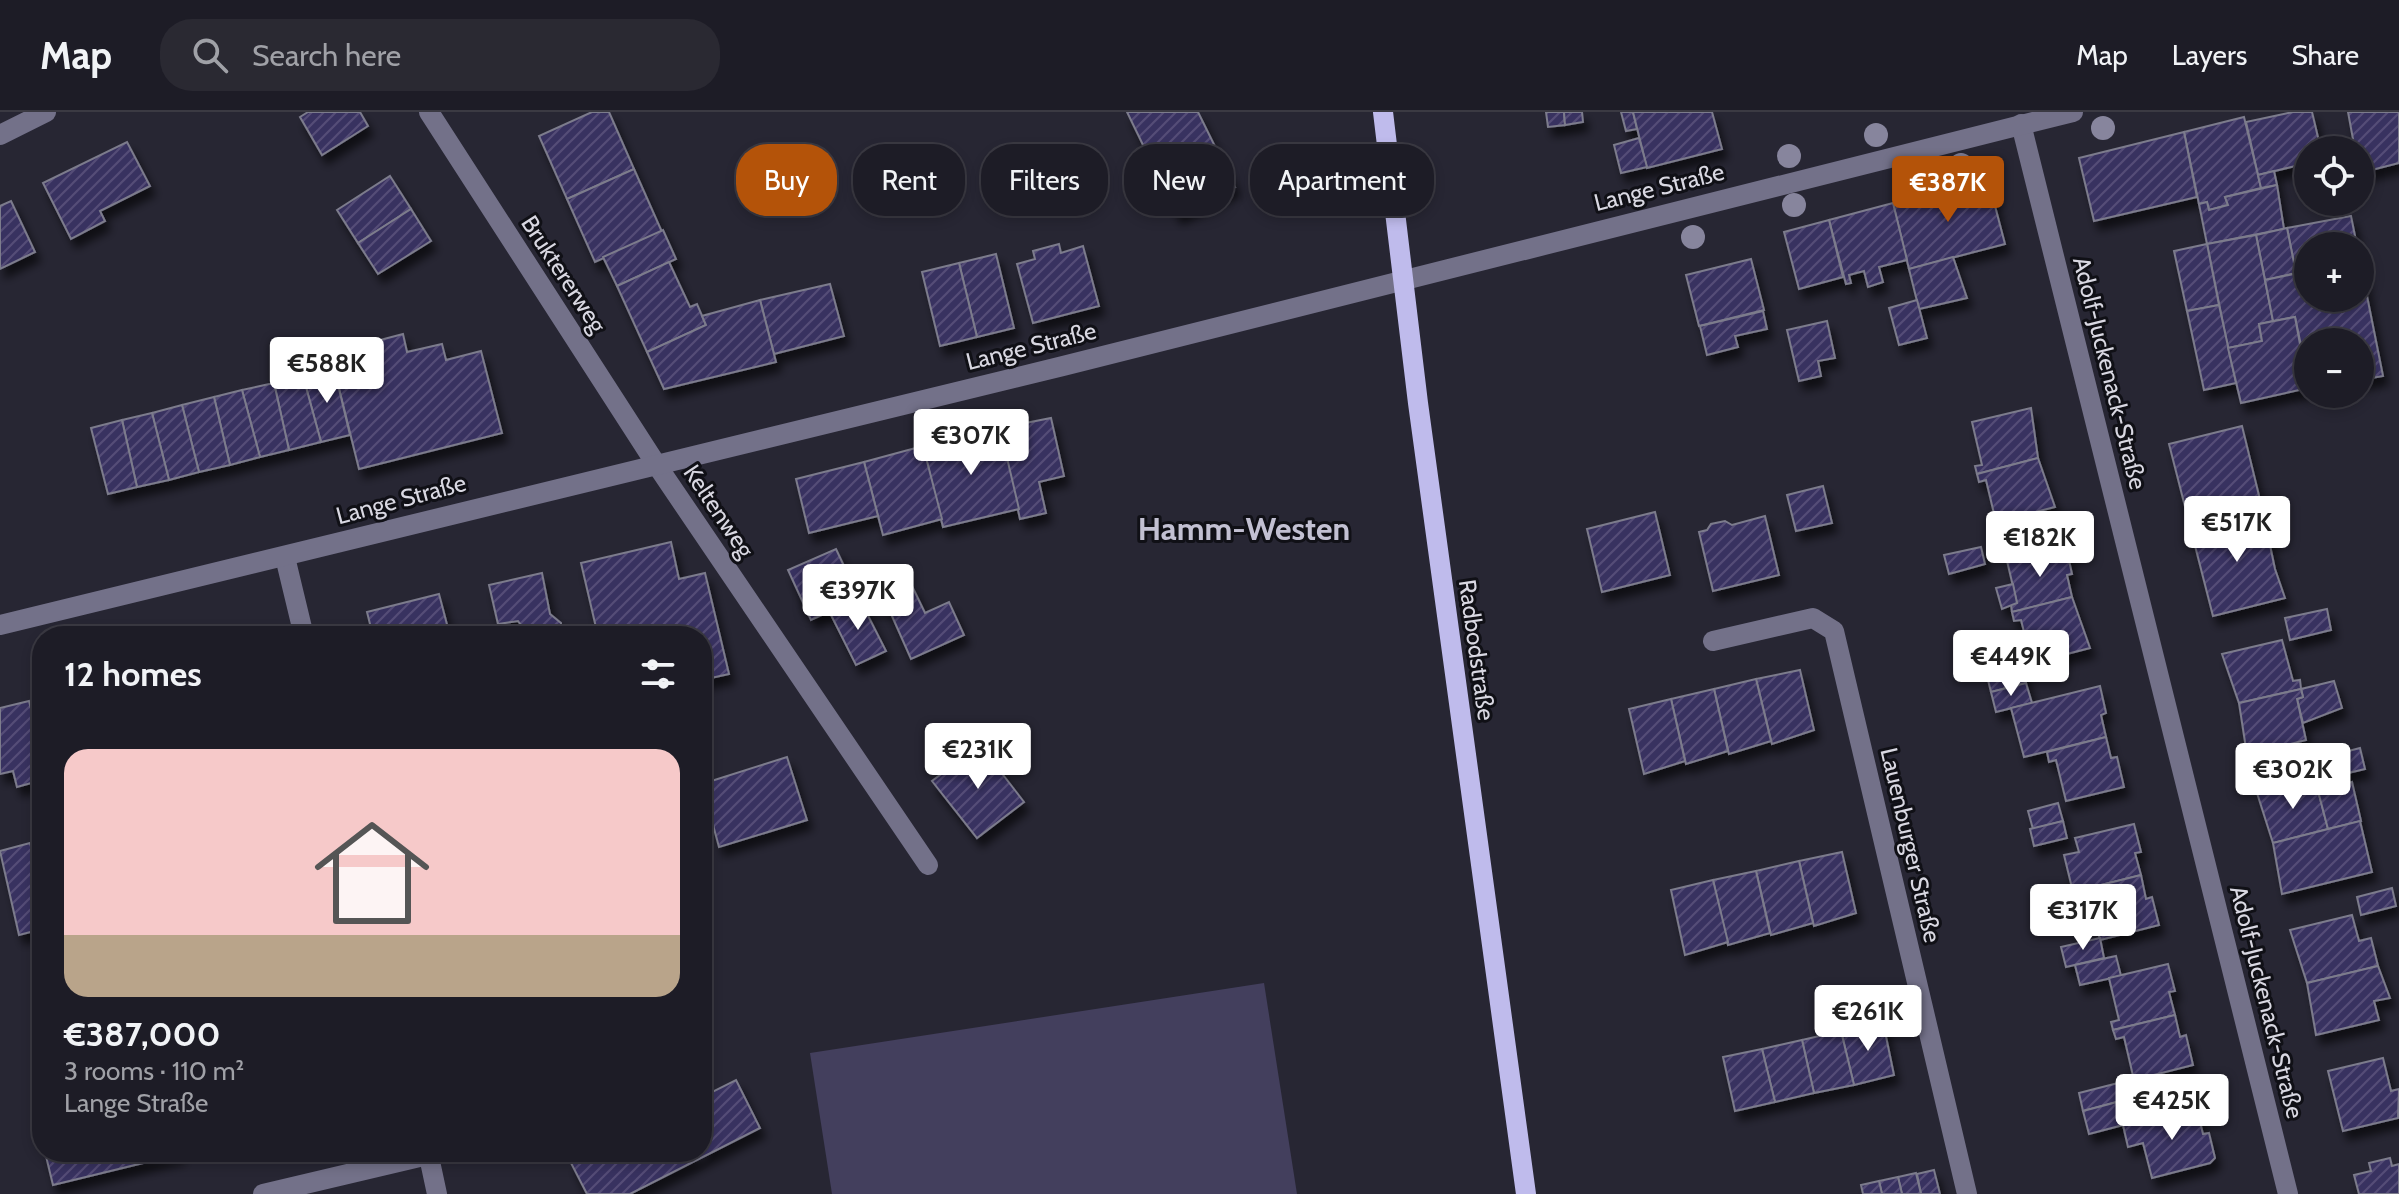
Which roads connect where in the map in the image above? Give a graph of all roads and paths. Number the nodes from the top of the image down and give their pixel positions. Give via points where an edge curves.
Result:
1 (46, 112) edge
2 (429, 112) edge
3 (1383, 112) edge
4 (2073, 112) edge
5 (2021, 124) junction
6 (0, 135) edge
7 (1403, 279) junction
8 (656, 464) junction
9 (285, 557) junction
10 (0, 625) edge
11 (302, 626) edge
12 (1713, 641) dead end
13 (928, 865) dead end
14 (395, 1162) edge
15 (430, 1162) edge
16 (263, 1194) edge
17 (437, 1194) edge
18 (1526, 1194) edge
19 (1967, 1194) edge
20 (2288, 1194) edge

1 - 6 street
2 - 8 street, Bruktererweg
3 - 7 main road, Radbodstraße
4 - 5 street, Lange Straße
5 - 7 street, Lange Straße
5 - 20 street, Adolf-Juckenack-Straße
7 - 8 street, Lange Straße
7 - 18 main road, Radbodstraße
8 - 9 street, Lange Straße
8 - 13 street, Keltenweg
9 - 10 street, Lange Straße
9 - 11 street
12 - 19 street, Lauenburger Straße via 1813,618 1834,631
14 - 16 street
15 - 17 street

